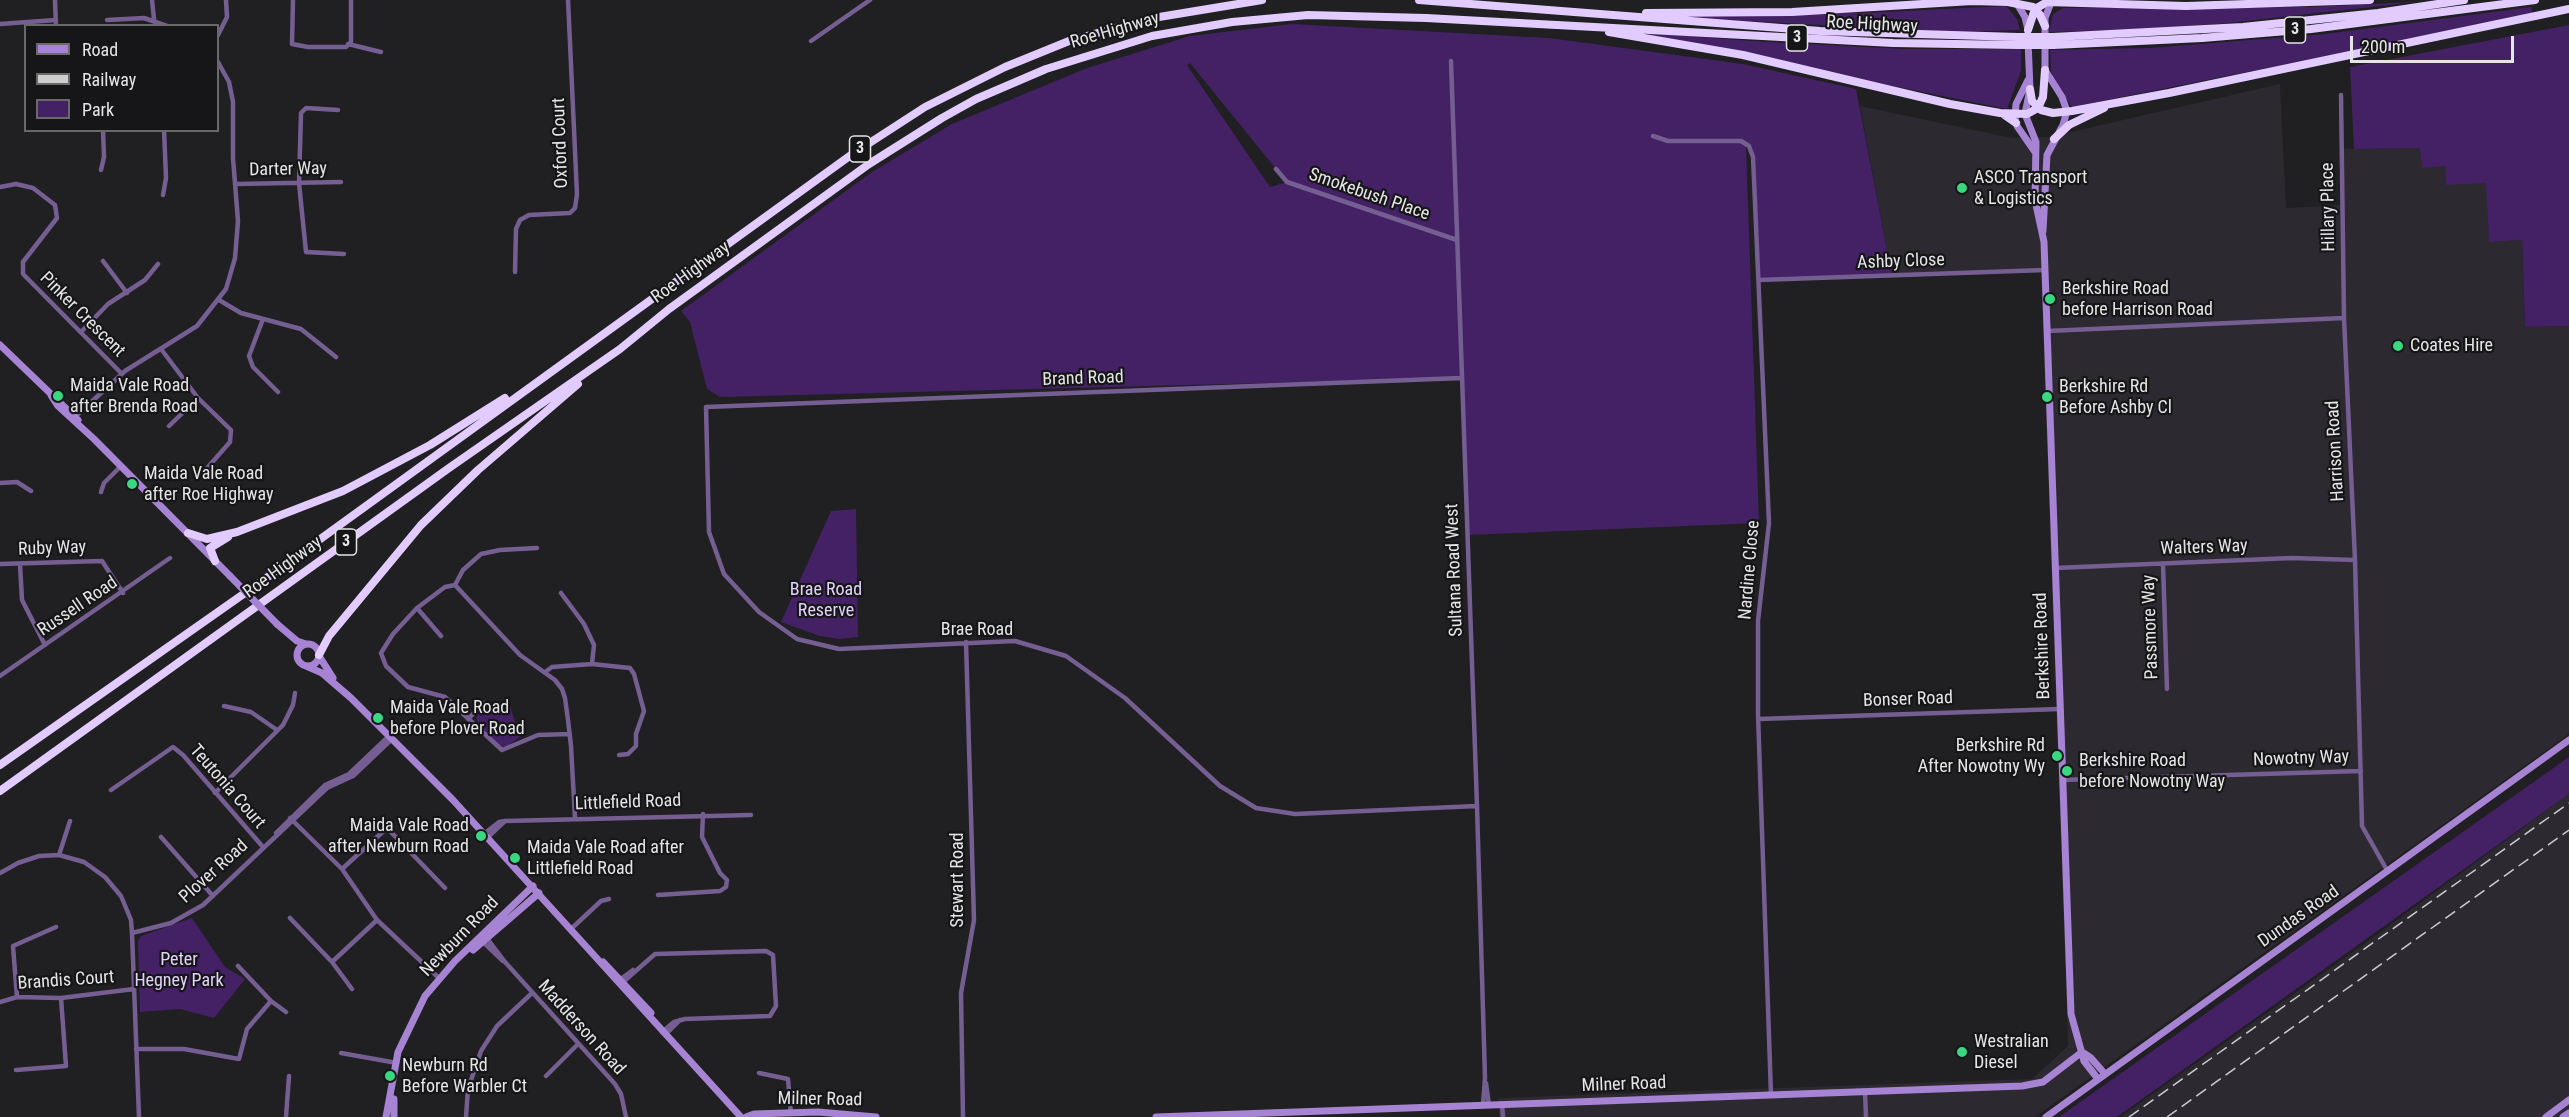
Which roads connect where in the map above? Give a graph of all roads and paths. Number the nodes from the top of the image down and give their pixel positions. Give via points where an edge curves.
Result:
1 (55, 0) edge
2 (152, 0) edge
3 (226, 0) edge
4 (293, 0) edge
5 (351, 0) edge
6 (568, 0) edge
7 (870, 0) edge
8 (1262, 0) edge
9 (1419, 0) edge
10 (2370, 0) edge
11 (2464, 0) edge
12 (2535, 0) edge
13 (1975, 1) edge
14 (2051, 1) edge
15 (2016, 2) edge
16 (2070, 2) edge
17 (2035, 9) junction
18 (2569, 9) edge
19 (1594, 13) junction
20 (154, 19) junction
21 (107, 20) dead end
22 (0, 22) edge
23 (56, 23) edge
24 (163, 24) edge
25 (1576, 26) junction
26 (2045, 26) junction
27 (2028, 30) junction
28 (219, 33) edge
29 (811, 41) dead end
30 (2018, 41) junction
31 (2053, 41) junction
32 (348, 44) junction
33 (381, 52) dead end
34 (1451, 61) dead end
35 (219, 64) edge
36 (2045, 70) junction
37 (2030, 73) junction
38 (2030, 89) junction
39 (2341, 95) dead end
40 (2114, 104) junction
41 (2037, 108) junction
42 (338, 110) dead end
43 (2067, 111) junction
44 (2025, 114) junction
45 (2015, 119) junction
46 (103, 132) edge
47 (164, 132) edge
48 (1653, 136) dead end
49 (2054, 139) junction
50 (2035, 152) junction
51 (1276, 169) dead end
52 (101, 170) dead end
53 (341, 182) dead end
54 (299, 183) junction
55 (235, 184) junction
56 (0, 187) edge
57 (163, 195) dead end
58 (2042, 237) junction
59 (1457, 240) junction
60 (344, 254) dead end
61 (103, 261) dead end
62 (158, 264) dead end
63 (2045, 270) junction
64 (515, 272) dead end
65 (1759, 280) junction
66 (126, 293) junction
67 (219, 300) junction
68 (2344, 318) junction
69 (263, 319) junction
70 (2047, 331) junction
71 (81, 332) junction
72 (1, 348) edge
73 (620, 349) junction
74 (161, 350) junction
75 (336, 357) dead end
76 (122, 374) junction
77 (542, 377) junction
78 (1462, 378) junction
79 (278, 392) dead end
80 (198, 398) junction
81 (706, 407) joint
82 (75, 420) junction
83 (169, 426) dead end
84 (121, 466) junction
85 (208, 467) dead end
86 (0, 483) edge
87 (31, 491) dead end
88 (101, 492) dead end
89 (237, 532) junction
90 (188, 533) junction
91 (537, 548) dead end
92 (170, 558) dead end
93 (2355, 560) junction
94 (215, 561) junction
95 (0, 564) edge
96 (20, 564) junction
97 (2163, 564) junction
98 (2055, 568) junction
99 (455, 585) junction
100 (123, 593) junction
101 (561, 593) dead end
102 (417, 608) junction
103 (285, 632) junction
104 (441, 636) dead end
105 (966, 642) junction
106 (45, 645) junction
107 (309, 645) junction
108 (319, 656) junction
109 (298, 658) junction
110 (592, 664) junction
111 (306, 666) junction
112 (545, 672) junction
113 (0, 676) edge
114 (2167, 689) dead end
115 (295, 693) dead end
116 (351, 698) junction
117 (484, 703) dead end
118 (224, 706) dead end
119 (2060, 709) junction
120 (468, 719) junction
121 (1758, 719) junction
122 (277, 730) junction
123 (570, 734) junction
124 (391, 737) junction
125 (2569, 740) edge
126 (619, 755) dead end
127 (0, 764) edge
128 (2361, 771) junction
129 (2062, 780) junction
130 (111, 790) dead end
131 (0, 791) edge
132 (215, 793) junction
133 (1477, 806) junction
134 (703, 814) junction
135 (751, 815) dead end
136 (575, 818) junction
137 (291, 820) junction
138 (70, 821) dead end
139 (487, 835) junction
140 (161, 837) dead end
141 (263, 847) junction
142 (59, 855) junction
143 (342, 869) junction
144 (0, 873) edge
145 (2388, 873) junction
146 (533, 886) junction
147 (445, 888) dead end
148 (539, 893) junction
149 (658, 895) dead end
150 (213, 896) junction
151 (609, 899) dead end
152 (290, 918) dead end
153 (377, 920) junction
154 (56, 927) dead end
155 (571, 929) junction
156 (132, 933) junction
157 (482, 938) junction
158 (332, 962) junction
159 (238, 966) dead end
160 (441, 979) junction
161 (620, 982) junction
162 (134, 989) junction
163 (352, 989) dead end
164 (532, 993) junction
165 (17, 997) junction
166 (61, 998) junction
167 (271, 1001) junction
168 (0, 1002) edge
169 (286, 1012) dead end
170 (665, 1032) junction
171 (578, 1044) junction
172 (136, 1049) junction
173 (2082, 1052) junction
174 (341, 1053) dead end
175 (397, 1064) junction
176 (16, 1070) dead end
177 (759, 1073) dead end
178 (2105, 1074) junction
179 (289, 1076) dead end
180 (546, 1076) dead end
181 (2098, 1079) junction
182 (1865, 1092) junction
183 (1771, 1095) junction
184 (2569, 1100) edge
185 (1502, 1104) junction
186 (1486, 1105) junction
187 (791, 1113) junction
188 (2569, 1113) edge
189 (761, 1116) edge
190 (139, 1117) edge
191 (286, 1117) edge
192 (386, 1117) edge
193 (394, 1117) edge
194 (465, 1117) edge
195 (626, 1117) edge
196 (741, 1117) edge
197 (746, 1117) edge
198 (876, 1117) edge
199 (963, 1117) edge
200 (1157, 1117) edge
201 (1503, 1117) edge
202 (1866, 1117) edge
203 (2046, 1117) edge
204 (2546, 1117) edge
205 (2563, 1117) edge

1 - 23 street
2 - 20 street
3 - 28 street via 227,17
4 - 32 street via 292,44
5 - 32 street via 353,36
6 - 64 street, Oxford Court via 577,194 570,213 528,215 520,220 516,229
7 - 29 street
8 - 77 highway, Roe Highway / 3 via 1148,19 1069,41 951,93 851,155
9 - 19 highway, Roe Highway / 3
10 - 16 highway via 2186,6
11 - 31 highway, Roe Highway / 3 via 2243,27
12 - 31 highway, Roe Highway / 3 via 2312,29 2202,38
13 - 15 highway
13 - 19 highway via 1792,12
14 - 16 highway
14 - 17 highway
14 - 26 main road
15 - 17 highway
15 - 27 main road
17 - 26 highway
17 - 27 highway
18 - 40 highway
19 - 30 highway, Roe Highway / 3 via 1866,34
20 - 21 street
20 - 24 street
22 - 23 street
25 - 30 highway, Roe Highway / 3 via 1893,43
25 - 45 highway via 1743,55
25 - 73 highway, Roe Highway / 3 via 1346,14 1270,17 1163,33 1087,54 976,99 909,137 669,309
26 - 36 main road
27 - 37 main road
30 - 31 highway, Roe Highway / 3, bridge
32 - 33 street
34 - 59 street, Sultana Road West
35 - 55 street via 229,82 233,102
36 - 41 highway via 2043,98
36 - 43 main road
37 - 38 main road
37 - 45 main road
38 - 41 highway
38 - 44 main road
39 - 68 street, Hillary Place
40 - 43 highway
40 - 49 highway via 2069,125
41 - 43 highway
41 - 44 highway
42 - 54 street via 306,108 301,113
43 - 49 main road, Berkshire Road
44 - 45 highway
44 - 50 main road, Berkshire Road via 2035,136
45 - 50 main road
46 - 52 street
47 - 57 street
48 - 65 street, Nardine Close via 1668,141 1738,141 1749,147 1753,157
49 - 58 main road, Berkshire Road via 2045,166
50 - 58 main road, Berkshire Road via 2035,200
51 - 59 street, Smokebush Place via 1287,182
53 - 54 street, Darter Way
54 - 55 street, Darter Way
54 - 60 street via 306,252
55 - 67 street via 235,258
56 - 71 street, Pinker Crescent via 16,184 33,188 58,209 57,218 22,268 23,274
58 - 63 main road, Berkshire Road
59 - 78 street, Sultana Road West
61 - 66 street
62 - 66 street via 146,280
63 - 65 street, Ashby Close
63 - 70 main road, Berkshire Road
65 - 121 street, Nardine Close via 1769,523 1758,621
66 - 71 street via 108,304
67 - 69 street via 241,313
67 - 74 street via 197,326
68 - 70 street
68 - 93 street, Harrison Road
69 - 75 street via 302,328
69 - 79 street via 249,356 253,367
70 - 98 main road, Berkshire Road
71 - 76 street, Pinker Crescent
72 - 82 main road
73 - 108 highway via 478,470 421,525 329,636
73 - 131 highway, Roe Highway / 3
74 - 76 street
74 - 80 street
76 - 82 street
77 - 89 highway via 430,445 343,491
77 - 127 highway, Roe Highway / 3
78 - 81 street, Brand Road
78 - 133 street, Sultana Road West
80 - 83 street
80 - 85 street via 232,434 230,442
81 - 105 street, Brae Road via 709,532 724,574 759,612 797,639 839,649
82 - 84 main road
84 - 88 street via 104,483
84 - 90 main road
86 - 87 street via 17,482
89 - 90 highway via 207,539
89 - 94 highway via 210,548
90 - 94 main road
91 - 99 street via 481,554 460,572
92 - 100 street, Russell Road
93 - 97 street, Walters Way via 2292,558
93 - 128 street, Harrison Road
94 - 103 main road, bridge
95 - 96 street, Ruby Way
96 - 100 street, Ruby Way via 102,561
96 - 106 street via 22,600
97 - 98 street, Walters Way
97 - 114 street, Passmore Way
98 - 119 main road, Berkshire Road
99 - 102 street via 445,587
99 - 112 street via 520,655
100 - 106 street, Russell Road
101 - 110 street via 594,645
102 - 104 street
102 - 120 street via 393,634 381,657 408,687 439,693
103 - 107 main road
103 - 109 main road
105 - 133 street, Brae Road via 1015,641 1066,656 1125,698 1220,786 1256,808 1295,814
105 - 199 street, Stewart Road via 974,920 961,993
106 - 113 street, Russell Road
107 - 108 main road via 316,647
107 - 109 main road via 300,648
108 - 111 main road via 313,665
108 - 116 main road
109 - 111 main road
110 - 112 street via 552,667
110 - 126 street via 627,666 640,694 644,711 636,746 628,754
111 - 116 main road via 322,673
112 - 123 street via 564,693
115 - 122 street via 288,718
116 - 124 main road
117 - 120 street
118 - 122 street via 251,712
119 - 121 street, Bonser Road
119 - 129 main road, Berkshire Road
120 - 123 street via 502,750 538,735
121 - 183 street, Nardine Close
122 - 132 street
123 - 136 street
124 - 137 street, Plover Road via 349,774 325,785
124 - 139 main road
125 - 145 main road, Dundas Road
128 - 129 street, Nowotny Way
128 - 145 street, Harrison Road via 2362,826
129 - 173 main road, Berkshire Road via 2071,1014
130 - 132 street, Teutonia Court via 173,747
132 - 141 street, Teutonia Court
133 - 186 street, Sultana Road West
134 - 135 street, Littlefield Road
134 - 136 street, Littlefield Road
134 - 149 street via 702,837 727,880 726,886 720,891
136 - 139 street, Littlefield Road via 499,822
137 - 141 street, Plover Road
137 - 143 street
138 - 142 street
139 - 146 main road
140 - 150 street
141 - 150 street, Plover Road
142 - 144 street via 37,856
142 - 156 street via 84,862 105,877 121,896
143 - 147 street via 387,828
143 - 153 street
145 - 178 main road, Dundas Road
146 - 148 main road
146 - 157 main road, Newburn Road
148 - 155 main road
148 - 157 main road, Newburn Road
150 - 156 street, Plover Road via 171,923
151 - 155 street via 601,901
152 - 158 street
153 - 158 street
153 - 160 street
154 - 165 street via 13,946
155 - 161 main road
156 - 162 street
157 - 160 main road, Newburn Road
157 - 164 street, Madderson Road
158 - 163 street
159 - 167 street
160 - 175 main road, Newburn Road via 417,1018
161 - 170 main road
161 - 170 street via 655,954 766,951 773,955 777,1006 770,1016 680,1020
162 - 166 street, Brandis Court
162 - 172 street
164 - 171 street, Madderson Road
164 - 194 street via 497,1026 481,1051 468,1089
165 - 166 street, Brandis Court
165 - 168 street, Brandis Court
166 - 176 street via 66,1066
167 - 169 street
167 - 172 street via 248,1029 238,1059 184,1049
170 - 196 main road
171 - 180 street
171 - 195 street, Madderson Road via 615,1084
172 - 190 street
173 - 178 main road, Berkshire Road
173 - 181 main road, Berkshire Road
173 - 182 main road, Milner Road via 2051,1077 2033,1085
174 - 175 street
175 - 192 main road, Newburn Road
175 - 193 main road, Newburn Road
177 - 187 street via 788,1079
178 - 181 main road, Dundas Road
179 - 191 street
181 - 203 main road, Dundas Road
182 - 183 main road, Milner Road
182 - 202 street
183 - 185 main road, Milner Road
184 - 204 main road
185 - 186 main road, Milner Road
185 - 201 street
186 - 200 main road, Milner Road
187 - 189 main road, Milner Road
187 - 198 main road, Milner Road
188 - 205 main road
189 - 197 main road, Milner Road

